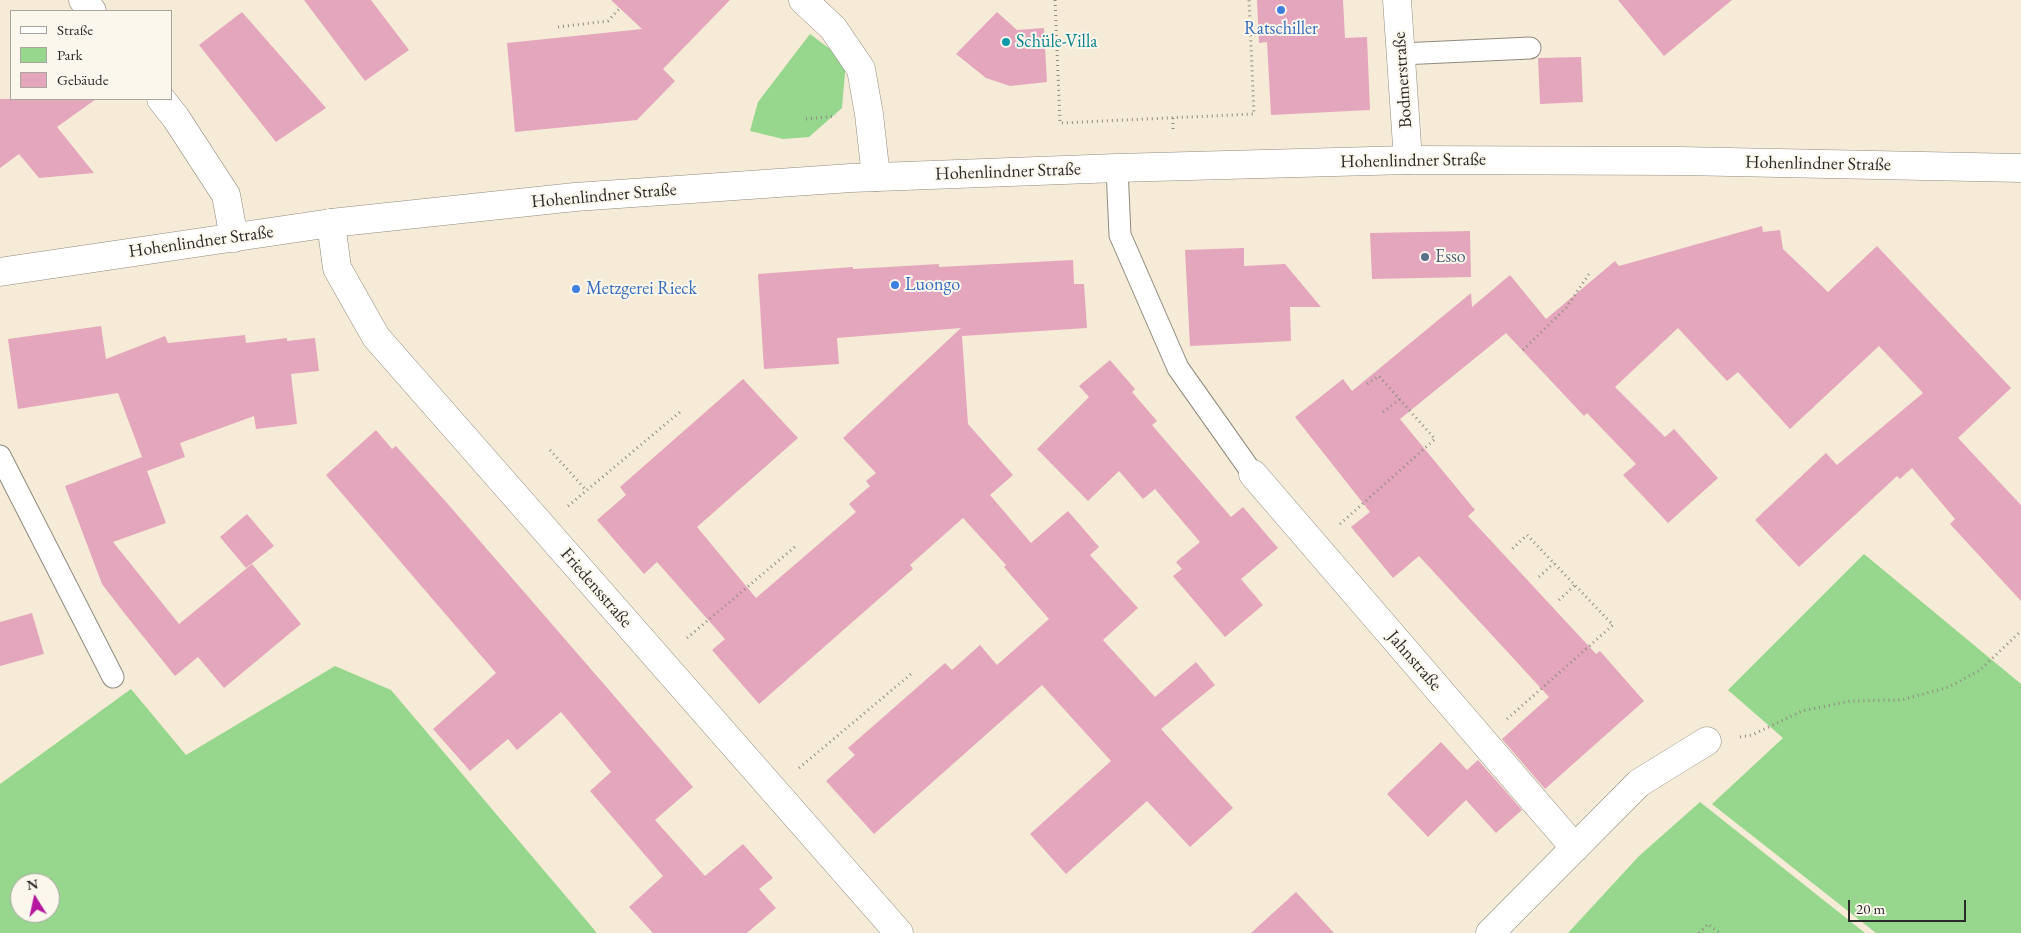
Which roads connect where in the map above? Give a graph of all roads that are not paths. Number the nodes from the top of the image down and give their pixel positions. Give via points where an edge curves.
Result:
1 (83, 0) edge
2 (803, 0) edge
3 (1397, 0) edge
4 (91, 10) edge
5 (1530, 48) dead end
6 (1401, 54) junction
7 (162, 100) edge
8 (1408, 160) junction
9 (1118, 168) junction
10 (2021, 168) edge
11 (876, 177) junction
12 (331, 223) junction
13 (234, 238) junction
14 (0, 272) edge
15 (0, 456) edge
16 (1253, 474) joint
17 (113, 677) dead end
18 (1707, 741) road end
19 (1575, 848) junction
20 (899, 933) edge
21 (1490, 933) edge

1 - 4 street
2 - 11 street via 832,28 861,69
3 - 6 street, Bodmerstraße
5 - 6 lane
6 - 8 street, Bodmerstraße
7 - 13 street via 226,195
8 - 9 street, Hohenlindner Straße
8 - 10 street, Hohenlindner Straße via 1681,161
9 - 11 street, Hohenlindner Straße
9 - 16 lane via 1120,235 1178,368
11 - 12 street, Hohenlindner Straße via 575,197
12 - 13 street, Hohenlindner Straße
12 - 20 street, Friedensstraße via 337,268 376,337
13 - 14 street, Hohenlindner Straße
15 - 17 lane
16 - 19 street, Jahnstraße
18 - 19 street via 1639,783
19 - 21 street

